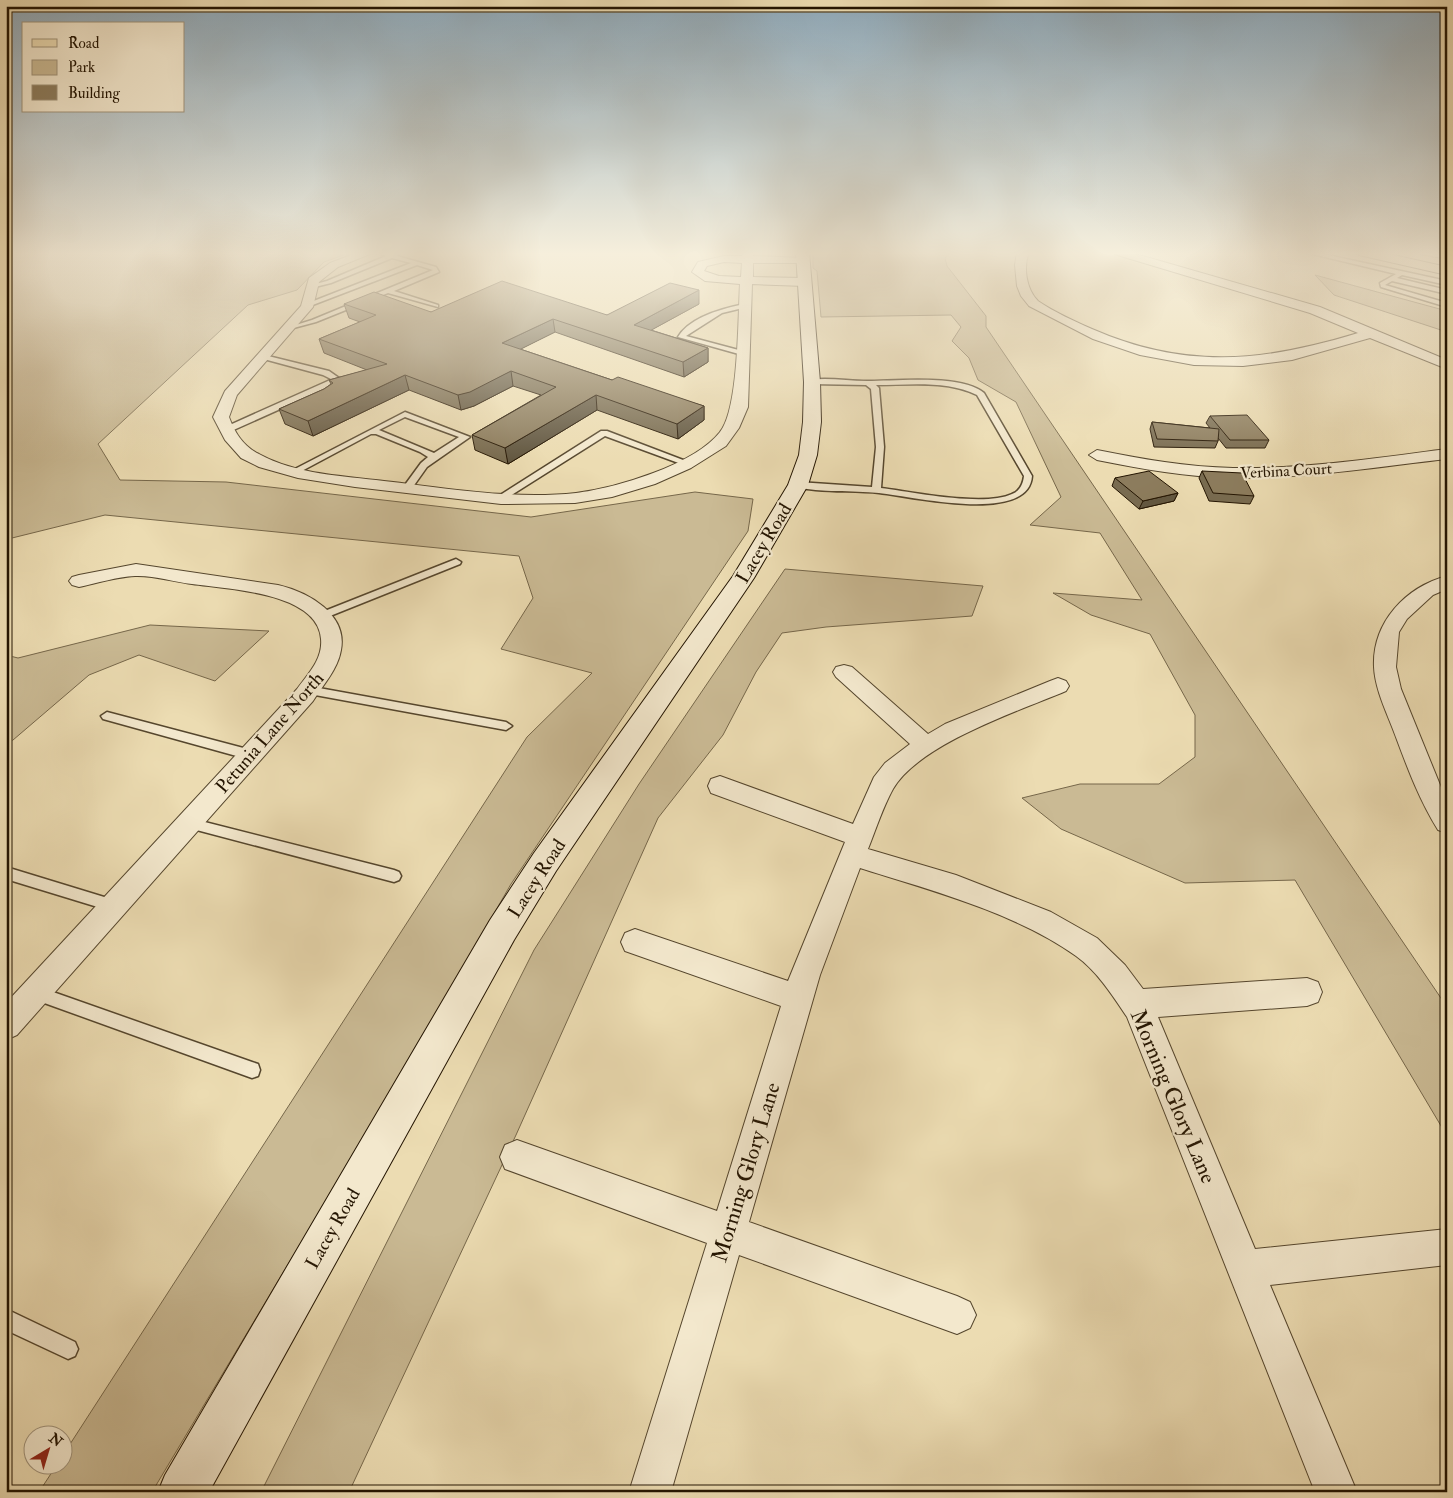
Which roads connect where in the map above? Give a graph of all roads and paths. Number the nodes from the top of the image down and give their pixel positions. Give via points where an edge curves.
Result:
1 (294, 322) edge
2 (311, 322) edge
3 (702, 322) edge
4 (744, 322) edge
5 (807, 322) edge
6 (1066, 322) edge
7 (1343, 322) edge
8 (288, 329) junction
9 (1372, 333) junction
10 (743, 354) junction
11 (263, 356) junction
12 (1447, 365) edge
13 (812, 382) junction
14 (868, 383) junction
15 (226, 430) junction
16 (369, 432) junction
17 (1447, 454) edge
18 (1097, 455) dead end
19 (434, 457) junction
20 (687, 463) junction
21 (295, 471) junction
22 (798, 484) junction
23 (407, 489) junction
24 (876, 490) junction
25 (499, 499) junction
26 (456, 562) dead end
27 (79, 581) dead end
28 (1447, 582) edge
29 (321, 616) junction
30 (844, 672) dead end
31 (1058, 686) dead end
32 (308, 690) junction
33 (107, 716) dead end
34 (506, 726) dead end
35 (927, 746) junction
36 (251, 755) junction
37 (720, 786) dead end
38 (189, 823) junction
39 (1447, 823) edge
40 (856, 846) junction
41 (6, 873) edge
42 (394, 876) dead end
43 (114, 906) junction
44 (635, 942) dead end
45 (1307, 992) dead end
46 (36, 993) junction
47 (798, 998) junction
48 (1136, 1004) junction
49 (6, 1026) edge
50 (252, 1070) dead end
51 (517, 1157) dead end
52 (727, 1232) junction
53 (1447, 1247) edge
54 (1245, 1269) junction
55 (957, 1315) dead end
56 (6, 1320) edge
57 (68, 1349) dead end
58 (182, 1492) edge
59 (650, 1492) edge
60 (1336, 1492) edge

1 - 8 street
2 - 8 lane
3 - 10 lane via 682,337
4 - 10 street
5 - 13 main road, Lacey Road
6 - 9 street via 1144,351 1219,362 1298,356
7 - 9 street
8 - 11 street
9 - 12 street
10 - 20 street via 740,407 733,428 721,442
11 - 15 street via 230,394 221,417
11 - 15 lane via 335,378
13 - 14 lane
13 - 22 main road, Lacey Road via 810,438
14 - 24 lane via 875,388 879,428
14 - 24 lane via 956,384 975,390 980,393 1028,476 1028,484 1020,494 1001,500
15 - 21 street via 229,438 253,458
16 - 19 lane via 377,432
16 - 19 lane via 405,414 466,438
16 - 21 lane
17 - 18 street, Verbina Court via 1325,468 1234,473 1152,466
19 - 23 lane
20 - 25 street via 643,484 585,498 544,502
20 - 25 lane via 604,433
21 - 23 street
22 - 24 lane
22 - 58 main road, Lacey Road via 743,578 545,862 502,930
23 - 25 street
26 - 29 lane
27 - 29 street, Petunia Lane North via 136,570 278,590 299,598
28 - 39 street via 1426,591 1399,615 1390,632 1385,667 1390,689 1432,800
29 - 32 street, Petunia Lane North via 330,629 332,646 325,666
30 - 35 street
31 - 35 street, Morning Glory Lane via 953,730
32 - 34 lane
32 - 36 street, Petunia Lane North
33 - 36 lane
35 - 40 street, Morning Glory Lane via 894,770 883,784
36 - 38 street, Petunia Lane North
37 - 40 street
38 - 42 lane
38 - 43 street, Petunia Lane North
40 - 47 street, Morning Glory Lane
40 - 48 street, Morning Glory Lane via 1041,921 1087,947 1115,975
41 - 43 lane
43 - 46 street, Petunia Lane North
44 - 47 street
45 - 48 street
46 - 49 street, Petunia Lane North
46 - 50 lane
47 - 52 street, Morning Glory Lane
48 - 54 street, Morning Glory Lane
51 - 52 street
52 - 55 street
52 - 59 street, Morning Glory Lane
53 - 54 street
54 - 60 street, Morning Glory Lane
56 - 57 lane

